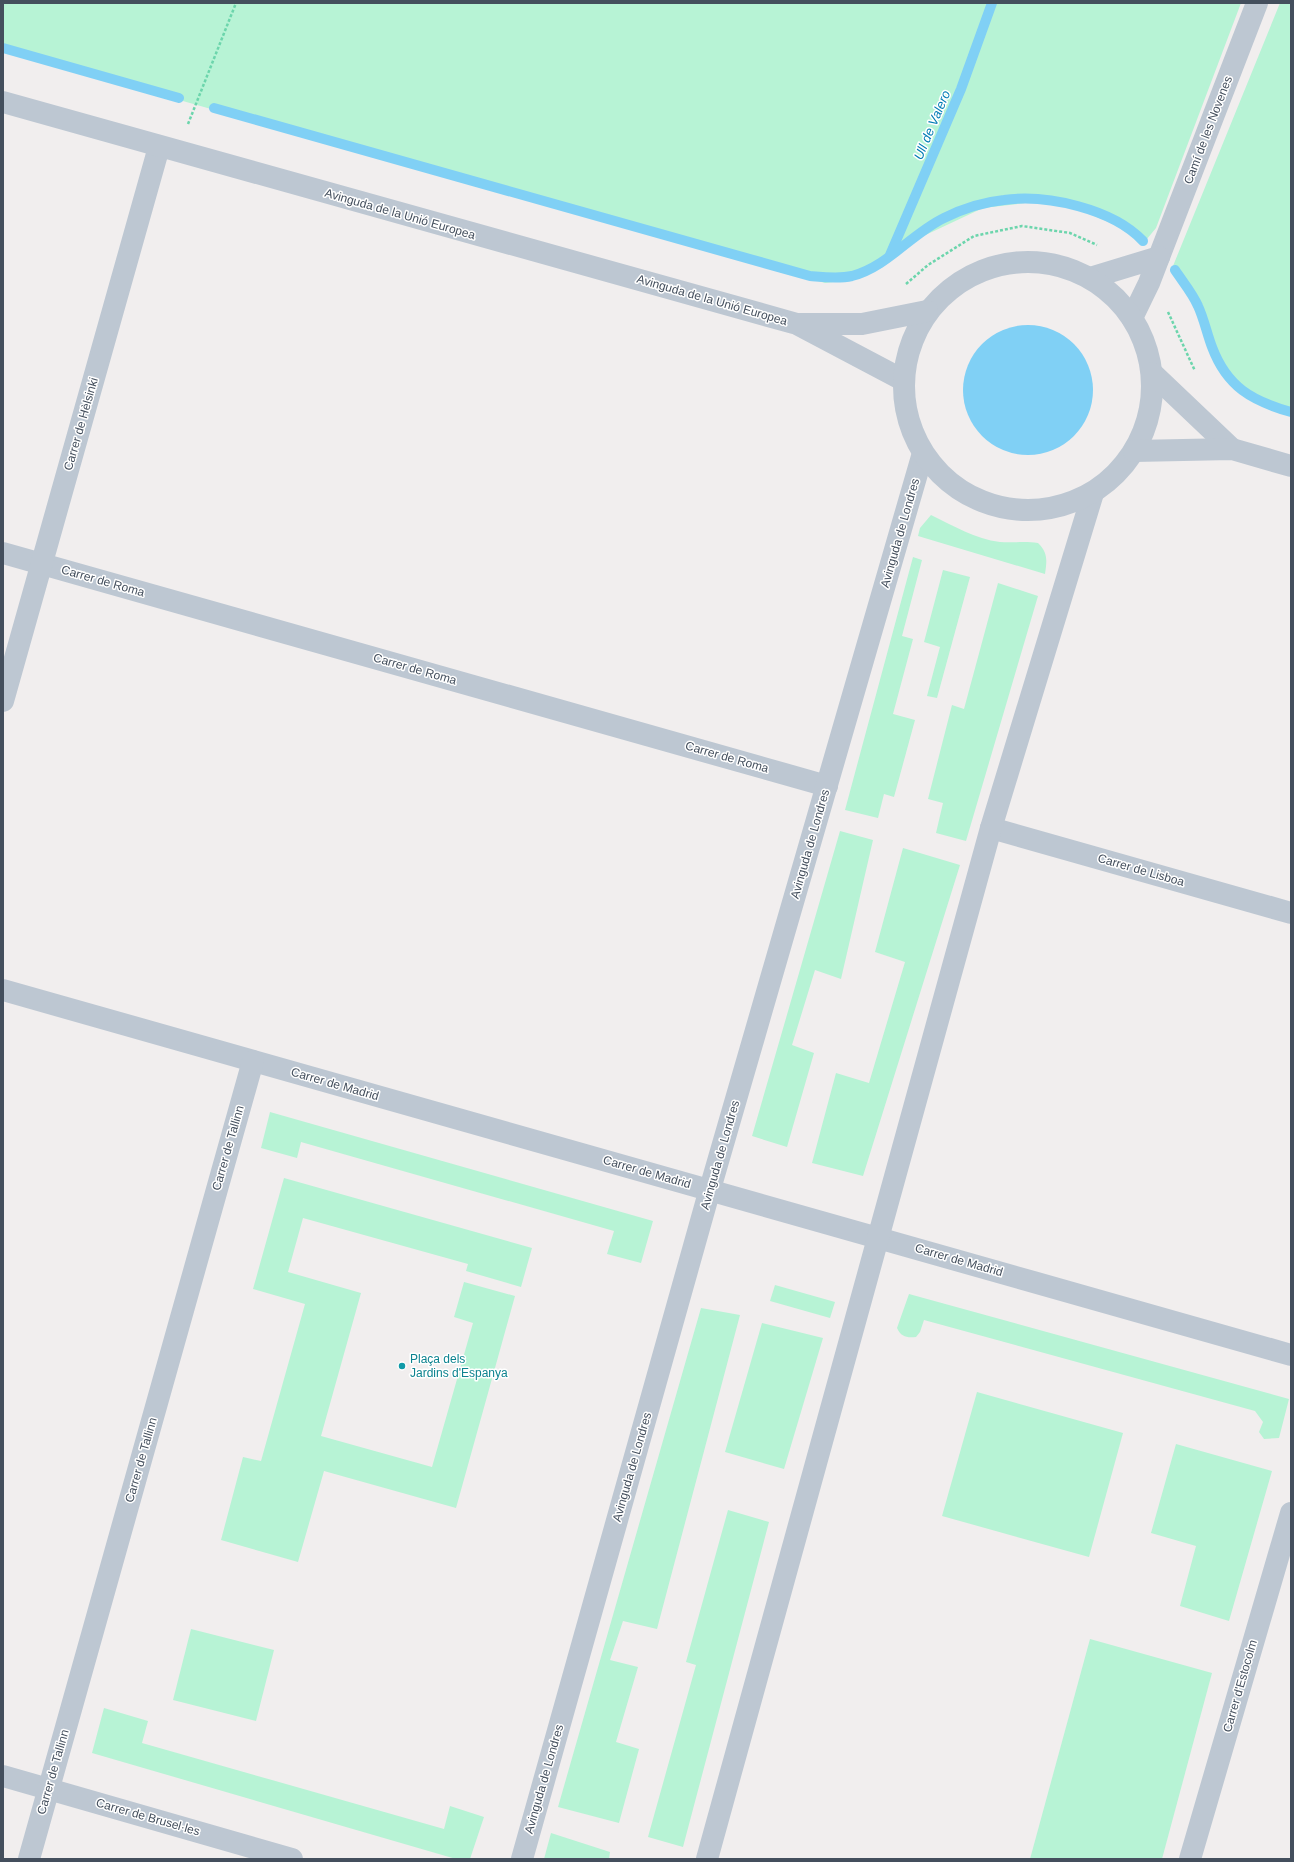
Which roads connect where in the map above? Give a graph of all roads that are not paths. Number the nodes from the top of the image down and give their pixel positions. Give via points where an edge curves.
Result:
1 (1257, 3) edge
2 (3, 102) edge
3 (159, 147) junction
4 (1160, 257) junction
5 (1090, 278) junction
6 (927, 311) junction
7 (1132, 318) junction
8 (797, 324) junction
9 (1152, 373) junction
10 (903, 380) junction
11 (1232, 449) junction
12 (1134, 451) junction
13 (922, 453) junction
14 (1291, 466) edge
15 (1093, 493) junction
16 (3, 553) edge
17 (42, 564) junction
18 (3, 701) edge
19 (827, 786) junction
20 (991, 828) junction
21 (1291, 913) edge
22 (3, 990) edge
23 (253, 1061) junction
24 (710, 1189) junction
25 (878, 1237) junction
26 (1291, 1355) edge
27 (1291, 1513) edge
28 (3, 1776) edge
29 (49, 1789) junction
30 (29, 1859) edge
31 (292, 1859) edge
32 (522, 1859) edge
33 (707, 1859) edge
34 (1190, 1859) edge

1 - 4 street, Camí de les Novenes
2 - 3 street, Avinguda de la Unió Europea
3 - 8 street, Avinguda de la Unió Europea
3 - 17 street, Carrer de Hèlsinki
4 - 5 street
4 - 7 street, Camí de les Novenes
5 - 6 street via 1057,265 1020,261 985,268 953,286
5 - 7 street via 1114,295
6 - 8 street, Avinguda de la Unió Europea via 862,324
6 - 10 street via 910,344
7 - 9 street via 1142,335
8 - 10 street, Avinguda de la Unió Europea
9 - 11 street
9 - 12 street via 1147,420
10 - 13 street via 904,406 911,430
11 - 12 street
11 - 14 street
12 - 15 street via 1123,467
13 - 15 street via 943,478 970,496 1000,508 1032,511 1064,506
13 - 19 street, Avinguda de Londres
15 - 20 street
16 - 17 street, Carrer de Roma
17 - 18 street, Carrer de Hèlsinki
17 - 19 street, Carrer de Roma
19 - 24 street, Avinguda de Londres
20 - 21 street, Carrer de Lisboa
20 - 25 street
22 - 23 street, Carrer de Madrid
23 - 24 street, Carrer de Madrid
23 - 29 street, Carrer de Tallinn
24 - 25 street, Carrer de Madrid
24 - 32 street, Avinguda de Londres
25 - 26 street, Carrer de Madrid
25 - 33 street
27 - 34 street, Carrer d'Estocolm
28 - 29 street, Carrer de Brusel·les
29 - 30 street, Carrer de Tallinn
29 - 31 street, Carrer de Brusel·les

